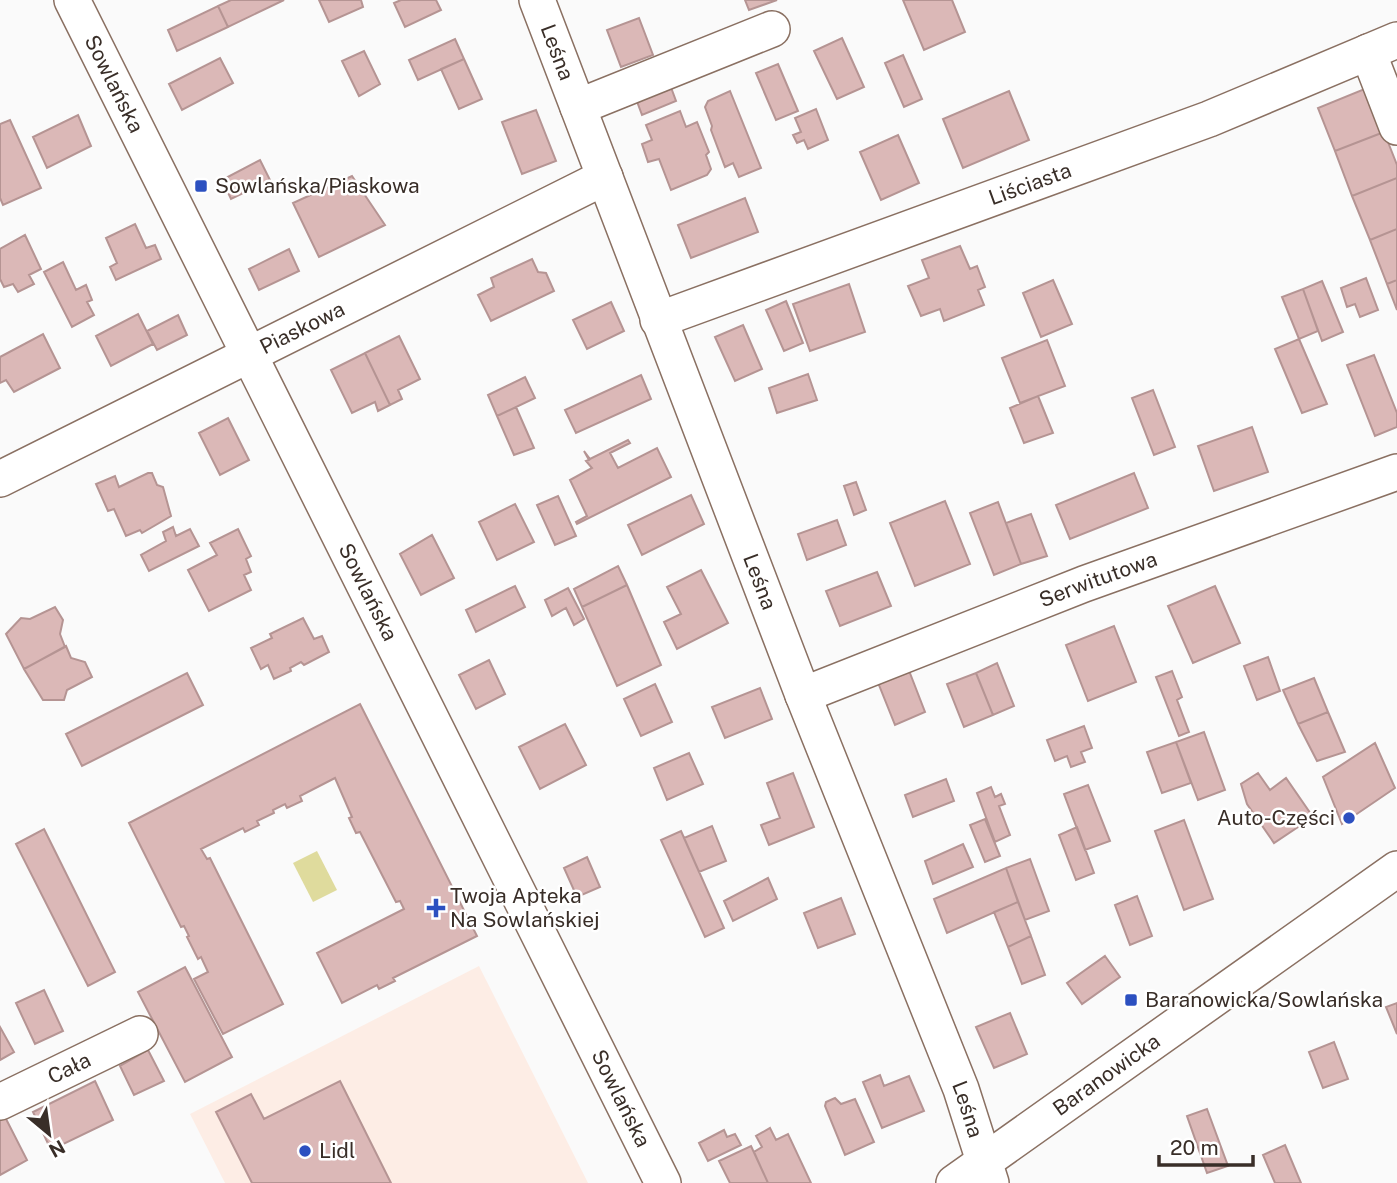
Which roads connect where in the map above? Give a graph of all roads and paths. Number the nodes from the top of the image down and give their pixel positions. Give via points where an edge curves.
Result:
1 (72, 0) edge
2 (537, 0) edge
3 (772, 29) dead end
4 (1383, 46) edge
5 (578, 107) junction
6 (1397, 127) edge
7 (605, 177) junction
8 (658, 320) junction
9 (248, 354) junction
10 (1397, 472) edge
11 (0, 479) edge
12 (803, 695) junction
13 (1397, 869) edge
14 (140, 1034) dead end
15 (0, 1102) edge
16 (988, 1172) edge
17 (663, 1183) edge
18 (954, 1183) edge

1 - 9 street, Sowlańska
2 - 5 street, Leśna
3 - 5 street
4 - 6 street
4 - 8 street, Liściasta via 1209,118
5 - 7 street, Leśna
7 - 8 street, Leśna
7 - 9 street, Piaskowa
8 - 12 street, Leśna
9 - 11 street, Piaskowa
9 - 17 street, Sowlańska
10 - 12 street, Serwitutowa via 1084,584
12 - 16 street, Leśna via 961,1089
13 - 16 street, Baranowicka
14 - 15 street, Cała
16 - 18 street, Baranowicka

